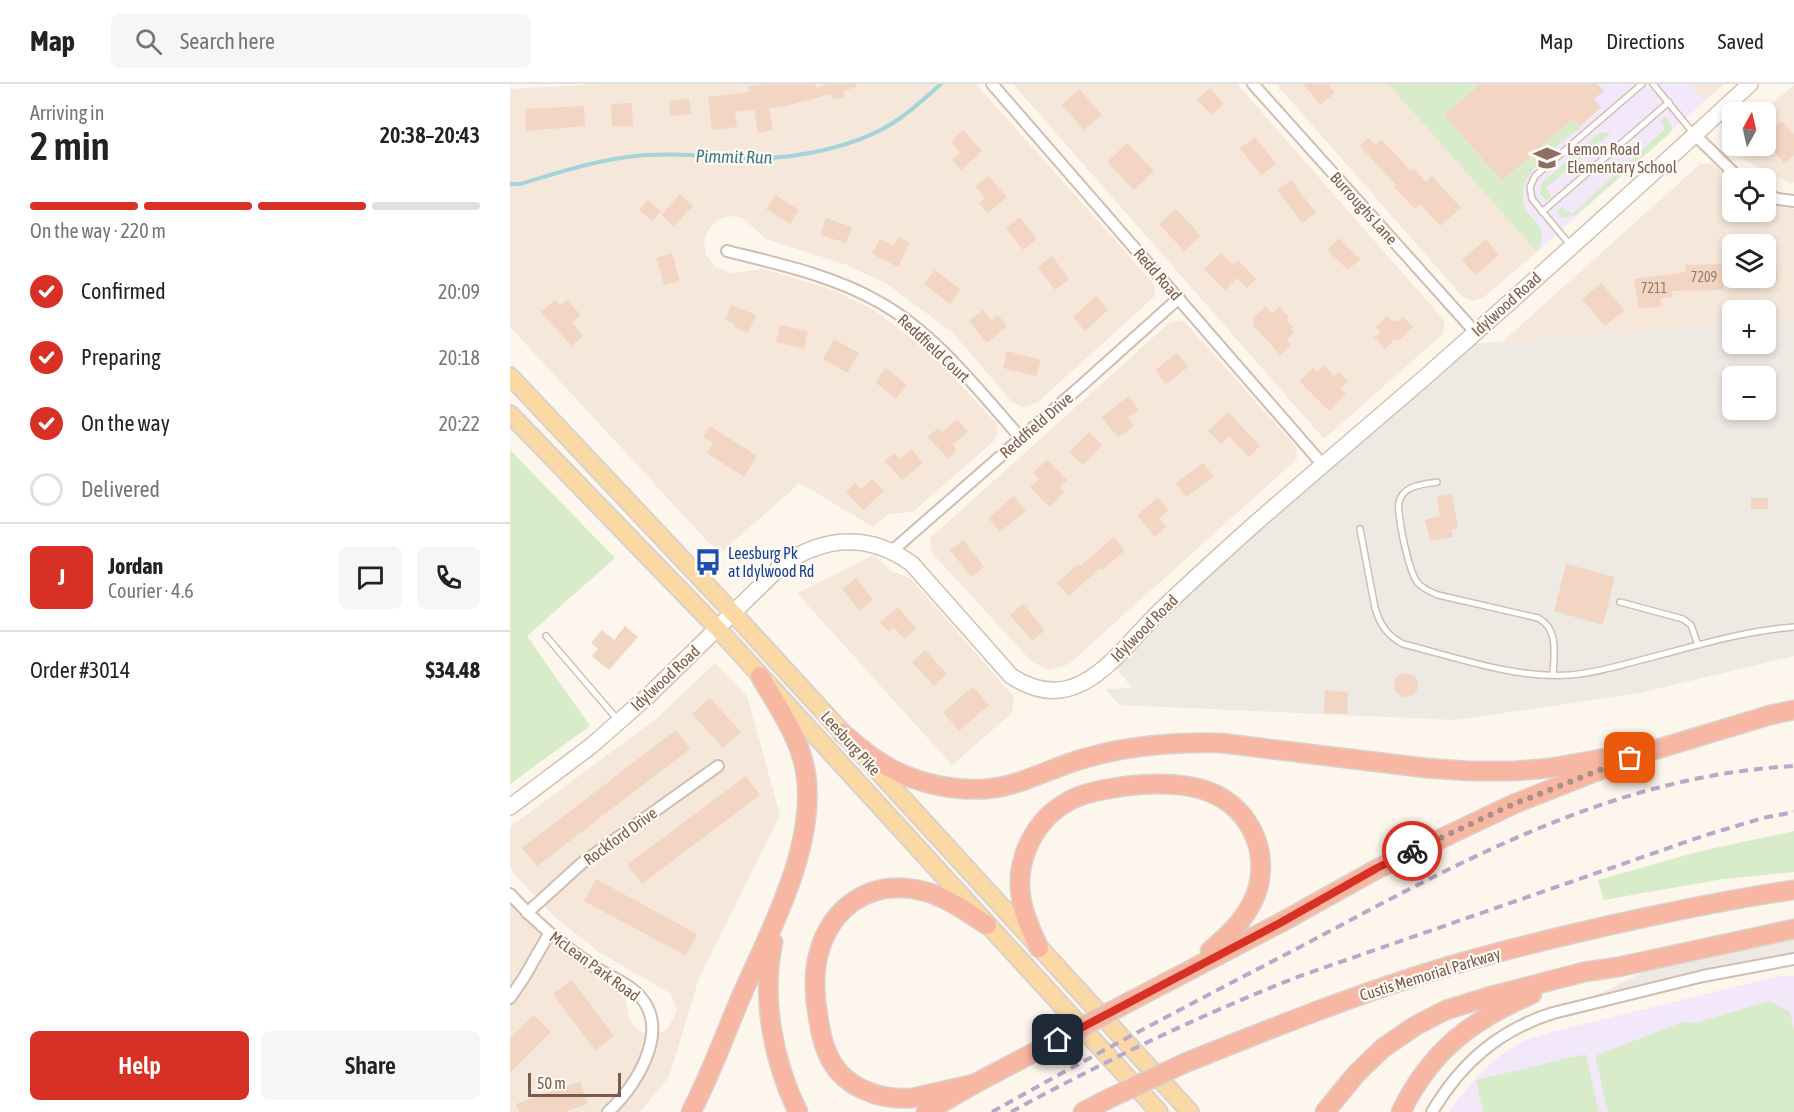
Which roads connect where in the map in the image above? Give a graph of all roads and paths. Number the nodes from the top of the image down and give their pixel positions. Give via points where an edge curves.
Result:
1 (992, 84) edge
2 (1253, 84) edge
3 (1642, 84) edge
4 (1653, 84) edge
5 (1750, 84) edge
6 (1669, 102) junction
7 (1695, 135) junction
8 (1728, 168) edge
9 (1776, 198) edge
10 (1794, 201) edge
11 (1542, 212) junction
12 (1571, 246) junction
13 (727, 250) dead end
14 (1179, 298) junction
15 (1475, 332) junction
16 (510, 376) edge
17 (510, 414) edge
18 (1021, 438) junction
19 (1323, 465) junction
20 (1437, 482) dead end
21 (1360, 529) dead end
22 (892, 551) junction
23 (1620, 602) dead end
24 (733, 613) junction
25 (1794, 627) edge
26 (718, 629) junction
27 (546, 636) dead end
28 (1698, 645) junction
29 (1553, 675) junction
30 (760, 676) junction
31 (1794, 710) edge
32 (619, 721) junction
33 (842, 733) junction
34 (1652, 750) junction
35 (718, 765) dead end
36 (510, 807) edge
37 (1794, 891) edge
38 (510, 894) edge
39 (782, 902) junction
40 (526, 913) junction
41 (987, 925) junction
42 (1791, 930) edge
43 (549, 934) junction
44 (1039, 948) junction
45 (1794, 959) edge
46 (1618, 967) junction
47 (1186, 972) junction
48 (510, 998) edge
49 (974, 1084) junction
50 (608, 1112) edge
51 (691, 1112) edge
52 (798, 1112) edge
53 (926, 1112) edge
54 (1083, 1112) edge
55 (1159, 1112) edge
56 (1190, 1112) edge
57 (1325, 1112) edge
58 (1401, 1112) edge
59 (1432, 1112) edge

1 - 14 street, Redd Road
2 - 15 street, Burroughs Lane
3 - 11 lane via 1535,176 1530,187 1532,199
4 - 6 lane
5 - 7 main road, Idylwood Road
6 - 7 lane
6 - 11 lane
7 - 8 street
7 - 12 main road, Idylwood Road
9 - 10 street
11 - 12 lane
12 - 15 main road, Idylwood Road
13 - 18 street, Reddfield Court via 824,278 880,302 956,365
14 - 18 street, Reddfield Drive
14 - 19 street, Redd Road
15 - 19 main road, Idylwood Road
16 - 24 main road, Leesburg Pike
17 - 26 main road, Leesburg Pike
18 - 22 street, Reddfield Drive
19 - 22 main road, Idylwood Road via 1167,604 1108,664 1088,680 1064,690 1035,689 1011,676 912,564
20 - 29 lane via 1410,489 1399,503 1414,578 1438,595 1545,621 1554,644
21 - 29 lane via 1378,620 1393,639 1517,672
22 - 24 main road, Idylwood Road via 862,542 811,549 782,565
23 - 28 lane via 1683,619 1691,624
24 - 26 main road, Idylwood Road
24 - 33 main road, Leesburg Pike
25 - 28 lane
26 - 30 main road, Leesburg Pike
26 - 32 main road, Idylwood Road
27 - 32 lane
28 - 29 lane via 1596,672
30 - 39 highway via 801,751 806,774 802,846
30 - 41 main road, Leesburg Pike
31 - 34 highway
32 - 36 main road, Idylwood Road
33 - 34 highway via 878,762 912,779 961,789 1006,786 1086,757 1188,742 1469,771 1550,768
33 - 44 main road, Leesburg Pike
34 - 47 highway via 1448,834 1377,868
35 - 40 street, Rockford Drive via 582,863
37 - 54 highway, Custis Memorial Parkway, bridge via 1674,911 1511,949 1377,989 1185,1063
38 - 40 street, McLean Park Road
39 - 51 highway
39 - 52 highway via 769,961 770,1014 782,1072
40 - 43 street, McLean Park Road
41 - 49 highway via 953,903 924,891 903,887 873,891 846,906 835,918 816,969 823,1044 845,1077 874,1094 902,1099
41 - 55 main road, Leesburg Pike
42 - 46 highway
43 - 48 street
43 - 50 street, McLean Park Road via 636,992 652,1015 648,1055 641,1071
44 - 47 highway via 1020,896 1025,851 1041,824 1053,812 1084,795 1143,784 1192,787 1209,791 1238,810 1256,837 1261,869 1253,903 1243,918
44 - 56 main road, Leesburg Pike
45 - 59 street via 1703,976 1531,1020 1510,1030 1474,1058
46 - 57 highway via 1584,972 1446,1010 1399,1037 1369,1061
46 - 58 highway via 1531,995 1468,1029 1429,1065
47 - 49 highway, bridge
49 - 53 highway

